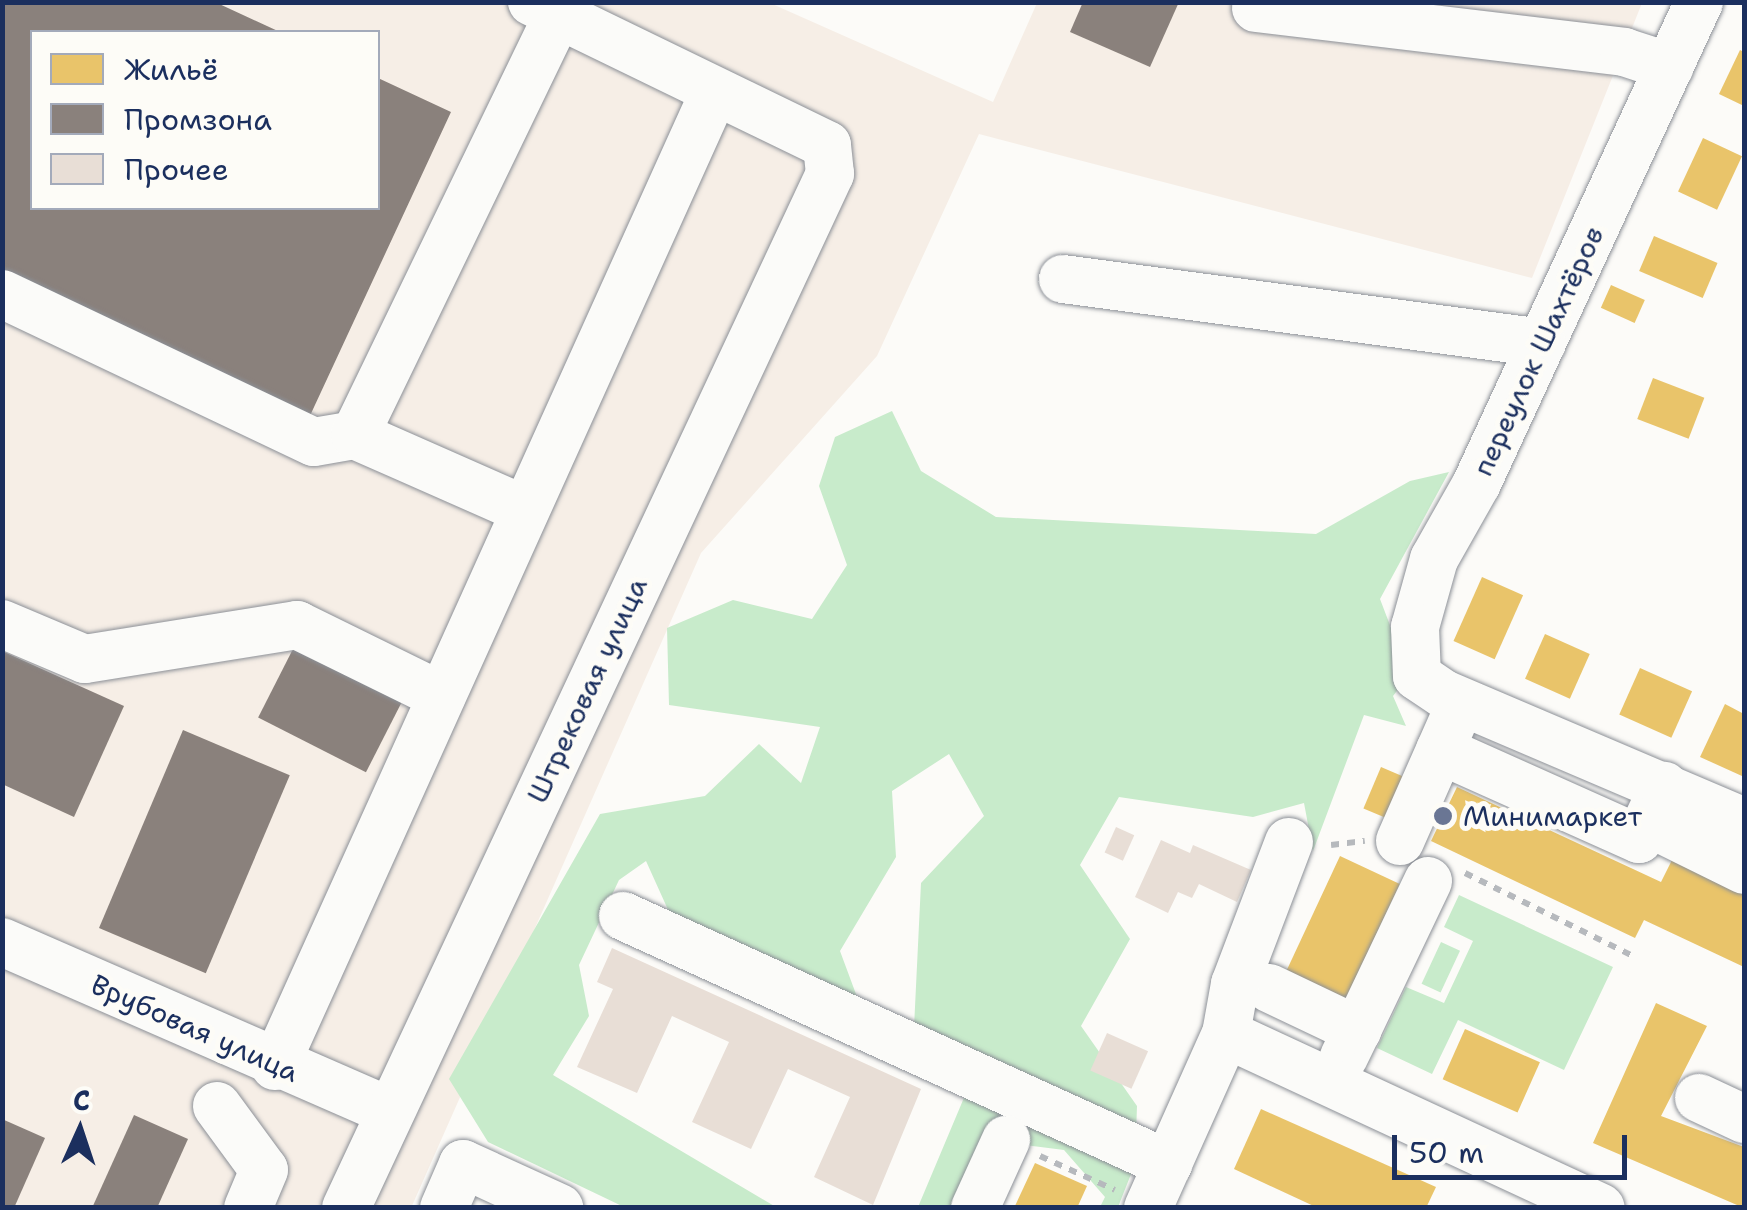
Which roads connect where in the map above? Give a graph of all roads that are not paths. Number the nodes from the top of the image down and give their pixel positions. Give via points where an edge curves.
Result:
1 (1700, 2) edge
2 (552, 6) edge
3 (1256, 8) dead end
4 (1670, 67) junction
5 (714, 93) junction
6 (1063, 280) dead end
7 (2, 294) edge
8 (1542, 343) junction
9 (355, 435) junction
10 (526, 510) junction
11 (2, 624) edge
12 (442, 696) junction
13 (1453, 698) junction
14 (1440, 750) junction
15 (1656, 804) junction
16 (1744, 822) edge
17 (1400, 841) road end
18 (1288, 842) dead end
19 (1744, 870) edge
20 (1428, 881) dead end
21 (623, 916) dead end
22 (2, 942) edge
23 (1269, 988) dead end
24 (1357, 1030) junction
25 (1226, 1034) junction
26 (275, 1066) junction
27 (1332, 1083) junction
28 (1699, 1098) dead end
29 (217, 1106) dead end
30 (388, 1112) junction
31 (1744, 1118) edge
32 (1006, 1140) road end
33 (1168, 1164) junction
34 (1135, 1200) edge
35 (248, 1208) edge
36 (346, 1208) edge
37 (444, 1208) edge
38 (560, 1208) edge
39 (975, 1208) edge
40 (1601, 1208) edge

1 - 4 street, переулок Шахтёров
2 - 5 street
2 - 9 street
3 - 4 street via 1624,52
4 - 8 street, переулок Шахтёров
5 - 10 street
5 - 30 street, Штрековая улица via 827,144 830,174
6 - 8 street
7 - 9 street via 314,442
8 - 13 street, переулок Шахтёров via 1434,559 1415,627 1417,676
9 - 10 street
10 - 12 street
11 - 12 street via 85,659 297,626
12 - 26 street
13 - 14 street
13 - 15 street
14 - 15 street via 1638,839
14 - 17 street
15 - 16 street
15 - 19 street
18 - 25 street via 1235,984
20 - 24 street
21 - 33 street
22 - 26 street, Врубовая улица
23 - 24 street
24 - 27 street
25 - 27 street
25 - 33 street
26 - 30 street, Врубовая улица
27 - 40 street
28 - 31 street
29 - 35 street via 264,1170
30 - 36 street, Штрековая улица
32 - 39 street
33 - 34 street
37 - 38 street via 463,1164

